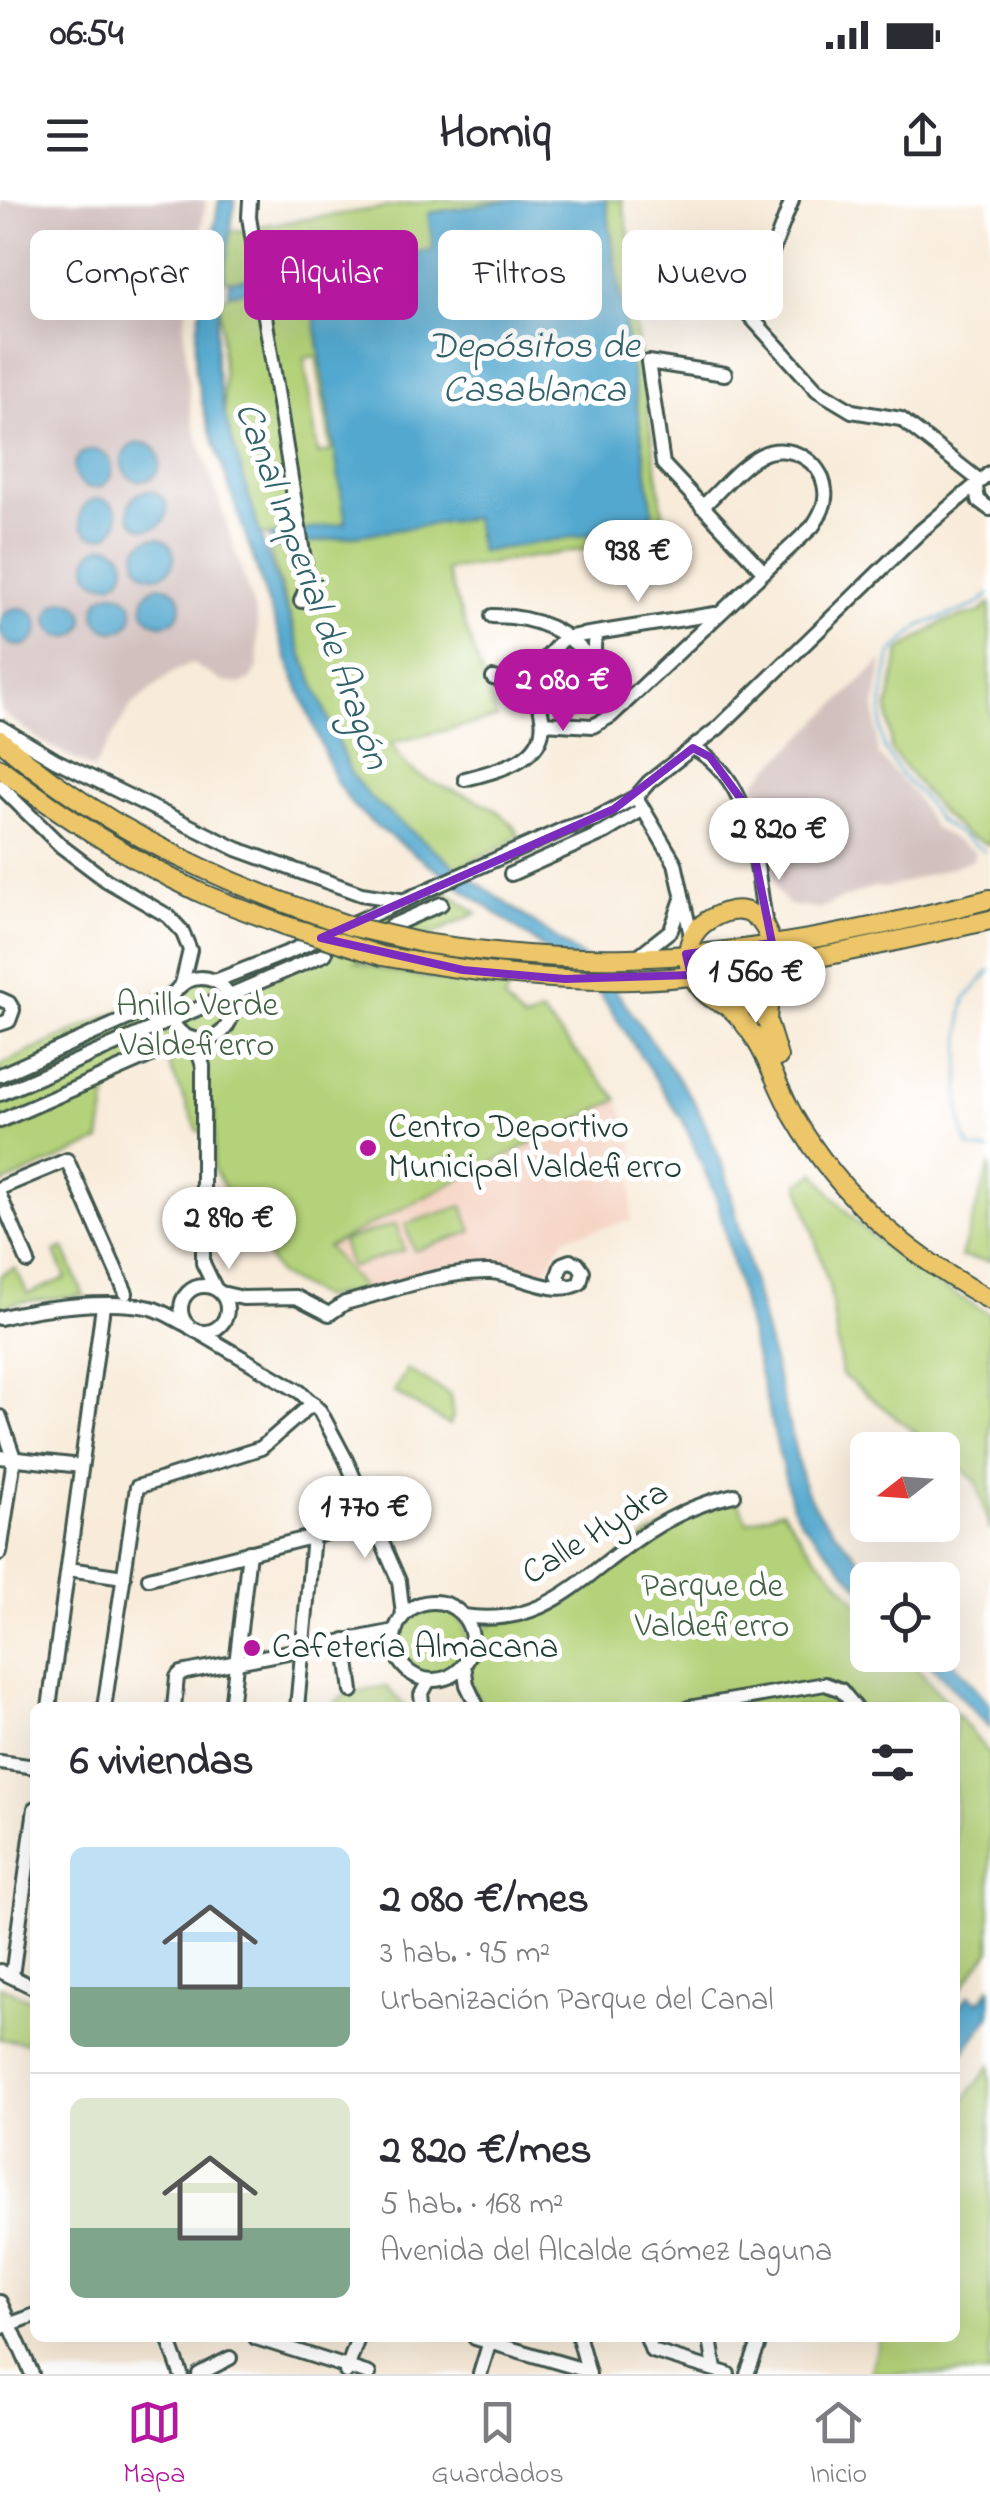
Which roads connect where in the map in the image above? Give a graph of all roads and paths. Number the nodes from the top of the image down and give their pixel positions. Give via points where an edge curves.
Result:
1 (250, 200) edge
2 (792, 200) edge
3 (725, 374) dead end
4 (984, 482) edge
5 (702, 507) junction
6 (990, 509) edge
7 (762, 571) junction
8 (301, 602) dead end
9 (718, 614) junction
10 (492, 616) dead end
11 (596, 634) junction
12 (564, 638) junction
13 (596, 666) junction
14 (493, 678) dead end
15 (524, 683) junction
16 (623, 705) junction
17 (544, 723) junction
18 (0, 728) edge
19 (707, 737) junction
20 (0, 740) edge
21 (693, 748) junction
22 (710, 757) junction
23 (0, 768) edge
24 (464, 779) dead end
25 (649, 782) junction
26 (3, 790) edge
27 (638, 804) junction
28 (566, 828) junction
29 (511, 874) dead end
30 (683, 897) junction
31 (990, 899) edge
32 (402, 900) junction
33 (441, 904) dead end
34 (990, 920) edge
35 (391, 926) dead end
36 (769, 934) junction
37 (690, 947) junction
38 (325, 954) dead end
39 (631, 958) junction
40 (783, 962) junction
41 (691, 976) junction
42 (182, 984) junction
43 (223, 989) junction
44 (770, 990) junction
45 (0, 999) edge
46 (171, 999) junction
47 (727, 1005) junction
48 (172, 1020) junction
49 (0, 1024) edge
50 (192, 1038) junction
51 (213, 1038) junction
52 (203, 1066) junction
53 (0, 1075) edge
54 (0, 1094) edge
55 (0, 1120) edge
56 (0, 1188) edge
57 (0, 1196) edge
58 (28, 1262) dead end
59 (204, 1262) junction
60 (558, 1270) junction
61 (541, 1285) junction
62 (568, 1287) junction
63 (990, 1287) edge
64 (218, 1291) junction
65 (188, 1292) junction
66 (126, 1293) dead end
67 (242, 1298) junction
68 (990, 1300) edge
69 (103, 1306) junction
70 (154, 1308) junction
71 (226, 1316) junction
72 (0, 1318) edge
73 (191, 1328) junction
74 (235, 1353) junction
75 (313, 1403) junction
76 (0, 1417) edge
77 (7, 1457) edge
78 (81, 1466) junction
79 (734, 1495) dead end
80 (371, 1522) junction
81 (312, 1536) junction
82 (248, 1552) junction
83 (0, 1553) edge
84 (68, 1569) junction
85 (124, 1577) junction
86 (149, 1578) dead end
87 (400, 1581) junction
88 (427, 1602) junction
89 (403, 1616) junction
90 (463, 1616) junction
91 (490, 1620) junction
92 (395, 1631) junction
93 (472, 1637) junction
94 (345, 1640) junction
95 (301, 1649) junction
96 (236, 1661) junction
97 (464, 1665) junction
98 (444, 1678) junction
99 (429, 1680) junction
100 (352, 1692) dead end
101 (470, 1694) junction
102 (50, 1702) edge
103 (105, 1702) edge
104 (175, 1702) edge
105 (232, 1702) edge
106 (297, 1702) edge
107 (422, 1702) edge
108 (475, 1702) edge
109 (746, 1702) edge
110 (851, 1702) edge
111 (0, 1762) edge
112 (30, 1766) edge
113 (30, 1836) edge
114 (6, 1973) edge
115 (30, 1985) edge
116 (0, 2302) edge
117 (30, 2317) edge
118 (4, 2326) edge
119 (170, 2342) edge
120 (267, 2342) edge
121 (357, 2342) edge
122 (485, 2342) edge
123 (495, 2342) edge
124 (580, 2342) edge
125 (711, 2342) edge
126 (759, 2342) edge
127 (649, 2343) edge
128 (230, 2358) dead end
129 (347, 2371) edge
130 (589, 2372) edge
131 (722, 2372) edge
132 (32, 2374) edge
133 (182, 2374) edge
134 (199, 2374) edge
135 (369, 2374) edge
136 (480, 2374) edge
137 (747, 2374) edge

1 - 8 street via 308,584
2 - 4 street via 748,314 817,390 852,412 902,419
3 - 5 street via 648,362 662,464
4 - 6 street
4 - 19 street
5 - 7 street
5 - 7 street via 760,456 776,450 807,458 826,492 822,511
7 - 9 street
9 - 11 street
9 - 16 street
10 - 12 street via 545,622
11 - 12 street
11 - 13 street
12 - 13 street
12 - 15 street
13 - 16 street
14 - 15 street
15 - 17 street
16 - 17 street via 592,726
17 - 24 street via 538,744 522,760
18 - 32 street via 237,849 361,894
19 - 21 street
19 - 22 street
20 - 39 main road, bridge via 146,842 224,880 350,926 510,954
21 - 22 street
21 - 25 street
22 - 36 street via 744,803
23 - 41 main road, bridge via 56,811 202,893 382,956 527,976
25 - 27 street
25 - 28 street
26 - 42 street via 60,846 175,922 190,950
27 - 28 street
27 - 29 street via 596,836
27 - 30 street via 672,856
28 - 32 street
30 - 37 street
30 - 39 street via 668,934
31 - 36 main road
32 - 43 street via 235,970
33 - 35 street
34 - 40 main road
36 - 37 main road
36 - 37 main road via 748,914 729,912 710,919
36 - 40 main road
37 - 39 main road
37 - 41 main road
38 - 43 street
40 - 41 main road
40 - 44 main road
41 - 47 main road via 702,993
42 - 43 street via 198,978
42 - 46 street
43 - 48 street
43 - 51 street via 230,1019
44 - 47 main road via 750,1003
44 - 63 main road via 766,1021 774,1049 835,1160 902,1230
45 - 49 street via 13,1014
46 - 48 street
46 - 53 street
47 - 68 main road via 754,1034 804,1134 848,1194 902,1244
48 - 50 street
48 - 54 street
50 - 51 street
50 - 52 street
50 - 55 street
51 - 52 street
52 - 59 street
56 - 66 street via 67,1160
57 - 58 street
59 - 64 street
59 - 65 street
60 - 61 street
60 - 62 street
60 - 62 street via 570,1261 582,1267 580,1283
61 - 62 street
61 - 67 street via 505,1274 460,1274 345,1303 329,1314 299,1298
64 - 65 street
64 - 67 street
64 - 71 street
65 - 70 street
65 - 73 street via 180,1308
67 - 71 street
69 - 70 street
69 - 72 street
69 - 78 street
70 - 73 street
71 - 73 street via 212,1331
71 - 74 street
73 - 74 street
74 - 75 street
75 - 80 street
75 - 85 street via 261,1448 136,1486
76 - 77 street
77 - 78 street
77 - 83 street
78 - 84 street
79 - 91 street, Calle Hydra via 655,1527 554,1602
80 - 81 street
80 - 87 street
81 - 82 street
81 - 95 street
82 - 86 street
82 - 96 street
84 - 85 street
84 - 102 street
85 - 103 street
87 - 88 street
87 - 89 street
88 - 89 street
88 - 90 street
89 - 92 street
90 - 91 street, Calle Hydra
90 - 93 street
91 - 93 street, Calle Hydra
92 - 94 street
92 - 99 street via 402,1666
93 - 97 street
94 - 95 street
94 - 100 street
95 - 96 street
95 - 106 street
96 - 104 street via 178,1675
96 - 105 street
97 - 98 street
97 - 101 street
98 - 99 street
98 - 101 street
99 - 107 street
101 - 108 street
109 - 110 street via 826,1684
111 - 112 street
113 - 114 street
114 - 115 street
116 - 118 street
117 - 118 street
118 - 132 street
119 - 133 street
120 - 129 street
121 - 129 street
122 - 136 street
123 - 130 street
124 - 130 street
125 - 131 street
126 - 137 street
127 - 131 street
128 - 134 street
129 - 135 street

